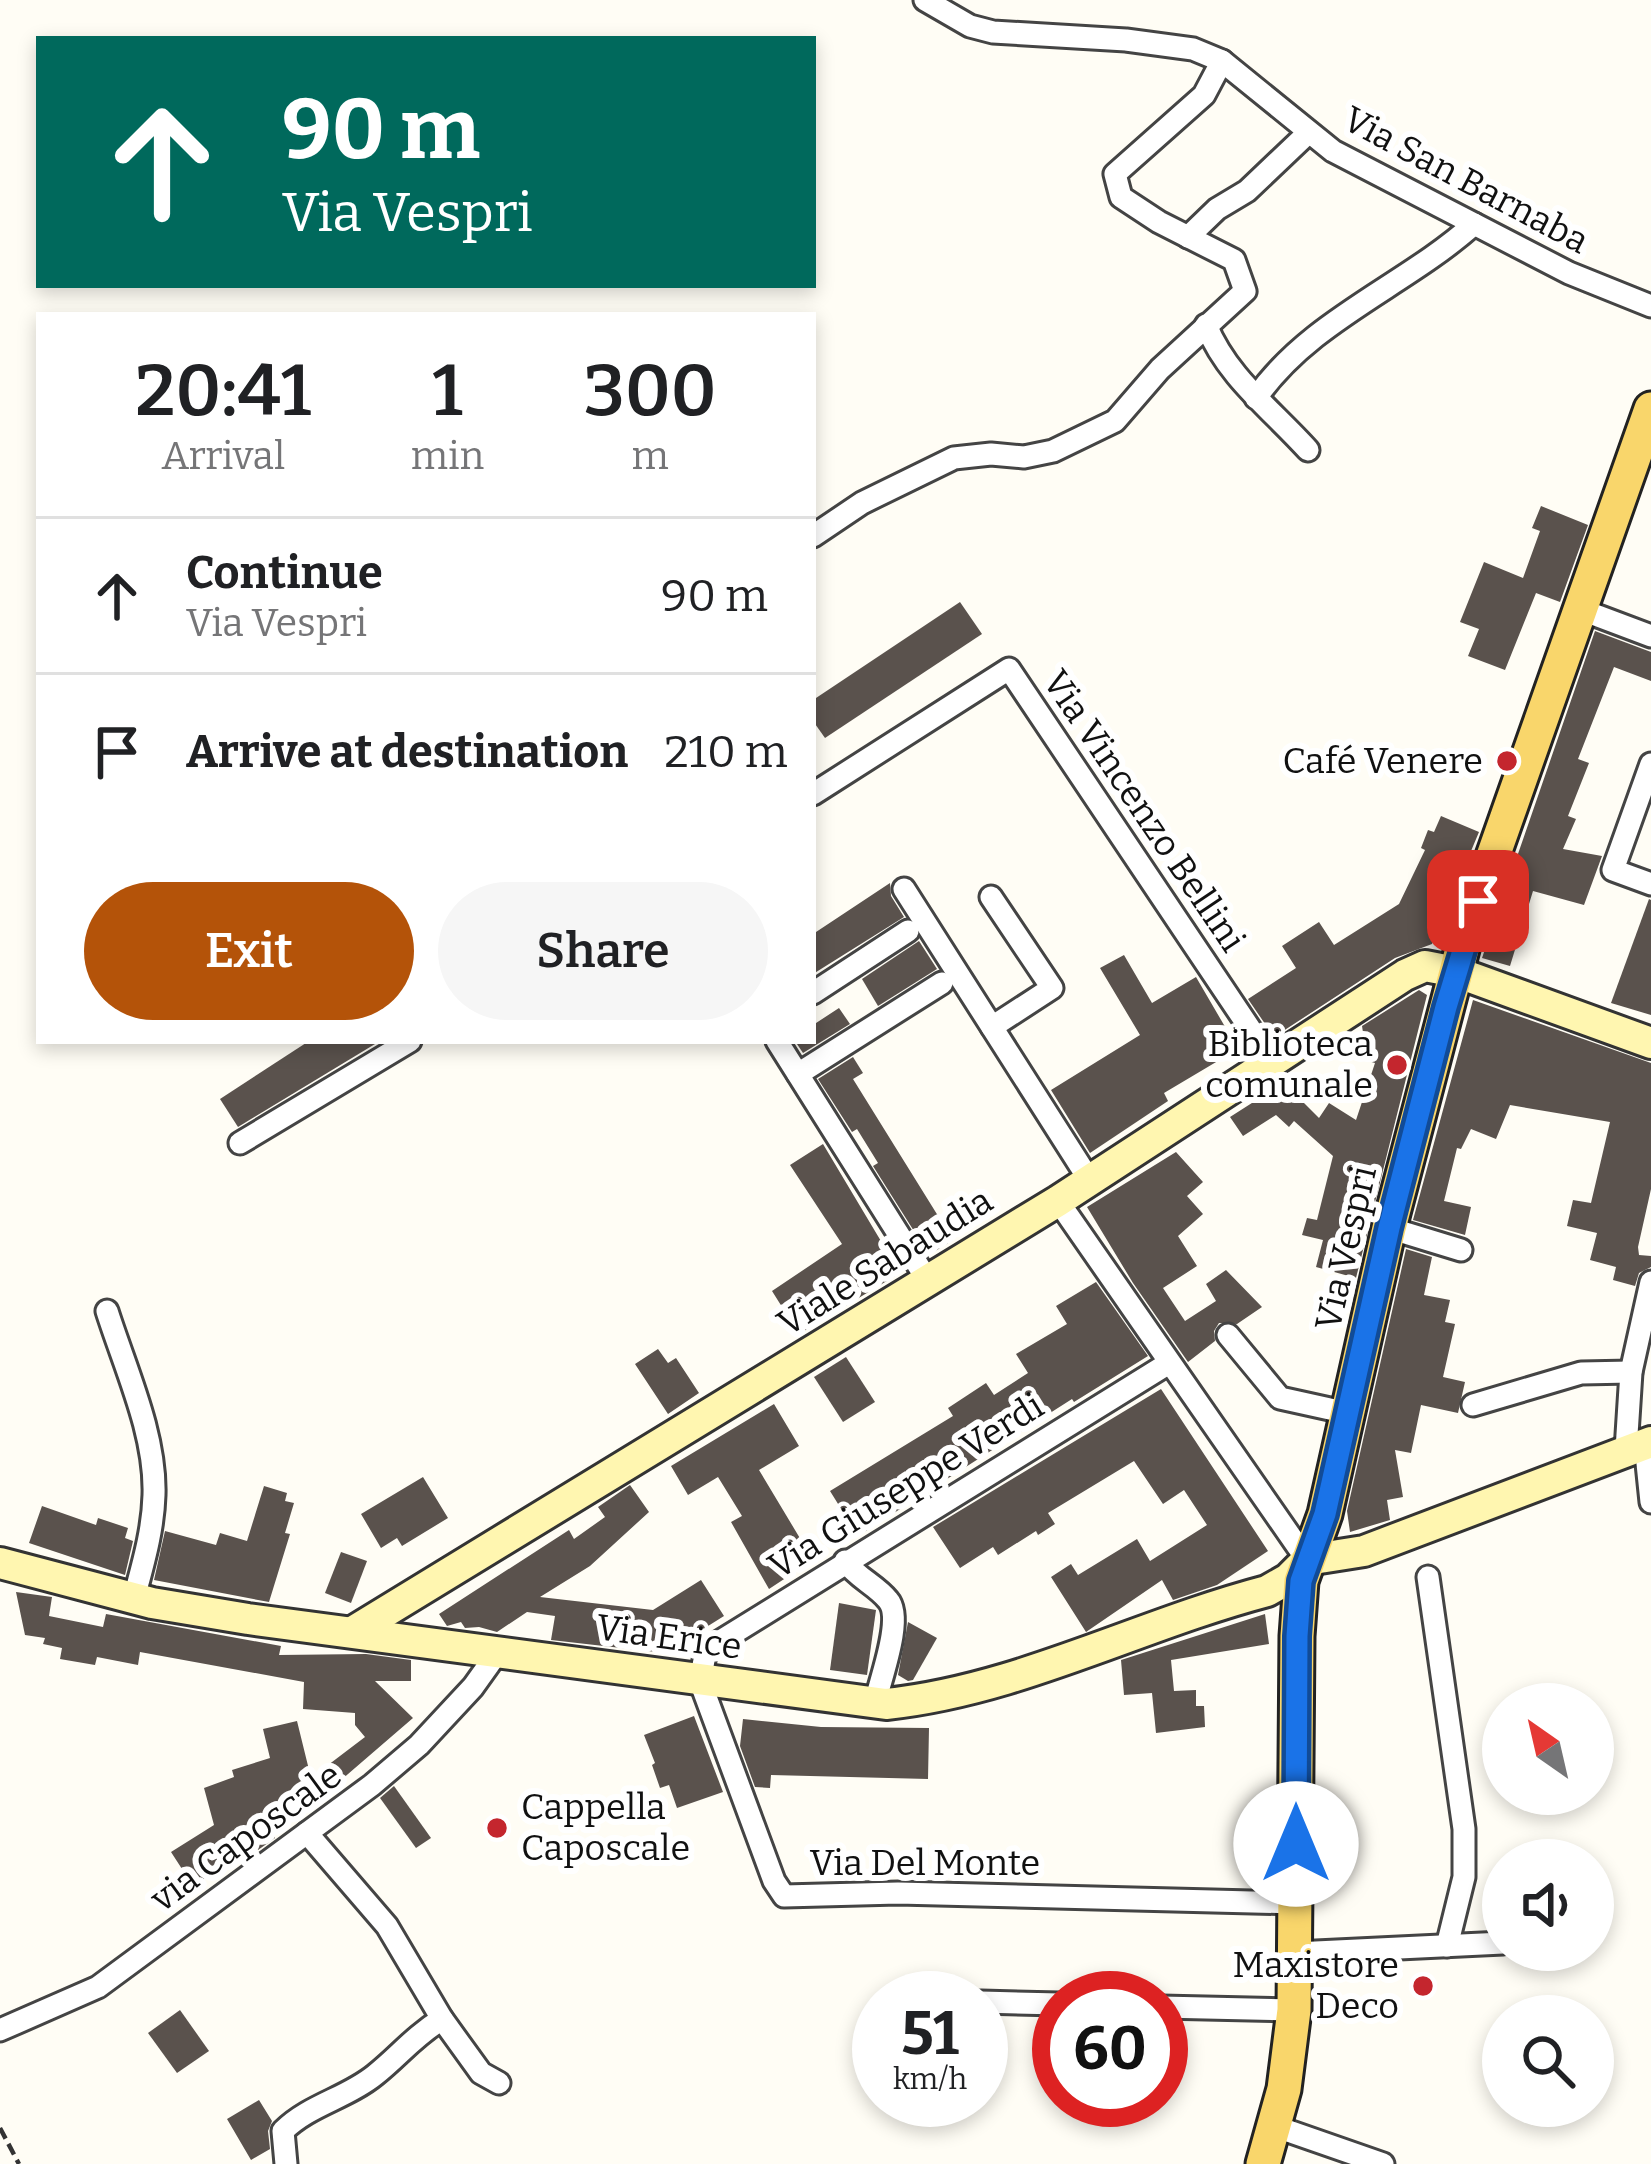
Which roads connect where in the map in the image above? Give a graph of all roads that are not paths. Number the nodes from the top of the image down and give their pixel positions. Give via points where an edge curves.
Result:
1 (926, 0) edge
2 (1222, 62) junction
3 (1308, 134) junction
4 (1474, 224) junction
5 (1188, 237) junction
6 (1651, 306) edge
7 (1207, 325) junction
8 (1256, 398) junction
9 (1651, 409) edge
10 (1308, 449) dead end
11 (816, 534) edge
12 (1582, 610) junction
13 (1651, 636) edge
14 (1651, 764) edge
15 (816, 792) edge
16 (1651, 884) edge
17 (904, 889) dead end
18 (991, 897) dead end
19 (908, 931) dead end
20 (1456, 972) junction
21 (942, 983) dead end
22 (816, 991) edge
23 (992, 1027) junction
24 (1651, 1043) edge
25 (405, 1044) edge
26 (779, 1044) edge
27 (1274, 1063) junction
28 (798, 1074) junction
29 (240, 1143) dead end
30 (1090, 1180) junction
31 (1058, 1201) junction
32 (1389, 1228) junction
33 (1461, 1250) dead end
34 (928, 1281) junction
35 (1651, 1282) edge
36 (107, 1310) dead end
37 (1228, 1335) dead end
38 (1169, 1363) junction
39 (1631, 1372) junction
40 (1473, 1405) dead end
41 (1348, 1413) junction
42 (1643, 1445) edge
43 (1651, 1502) edge
44 (1307, 1560) junction
45 (845, 1561) junction
46 (0, 1564) edge
47 (1428, 1577) dead end
48 (1267, 1592) junction
49 (134, 1598) junction
50 (1298, 1612) junction
51 (354, 1631) junction
52 (499, 1652) junction
53 (700, 1682) junction
54 (875, 1703) junction
55 (307, 1833) junction
56 (1296, 1903) junction
57 (1482, 1944) edge
58 (1447, 1946) junction
59 (1295, 1953) junction
60 (1188, 2007) edge
61 (1294, 2009) junction
62 (442, 2019) junction
63 (0, 2030) edge
64 (499, 2083) dead end
65 (1274, 2126) junction
66 (286, 2164) edge
67 (1263, 2164) edge
68 (1383, 2164) edge

1 - 2 street, Via San Barnaba via 993,32 1126,40 1193,49
2 - 3 street, Via San Barnaba
2 - 5 street via 1204,95 1115,174 1121,197
3 - 4 street, Via San Barnaba
3 - 5 street
4 - 6 street, Via San Barnaba
4 - 8 street via 1294,351
5 - 7 street via 1234,260 1245,291
7 - 8 street via 1217,353
7 - 11 street via 1115,421 1054,452 954,458
8 - 10 street
9 - 12 main road, Via Vespri
12 - 13 street
12 - 20 main road, Via Vespri
14 - 16 street via 1613,870
15 - 27 street, Via Vincenzo Bellini via 1009,669
17 - 23 street
18 - 23 street via 1052,988
19 - 22 street
20 - 24 street
20 - 27 street, Viale Sabaudia via 1425,966 1405,975
20 - 32 main road, Via Vespri
21 - 28 street
23 - 30 street
25 - 29 street
26 - 28 street
27 - 30 street, Viale Sabaudia
28 - 34 street
30 - 31 street, Viale Sabaudia
31 - 34 street, Viale Sabaudia
31 - 38 street
32 - 33 street
32 - 41 main road, Via Vespri
34 - 51 street, Viale Sabaudia
35 - 39 street
36 - 49 street via 155,1491
37 - 41 street via 1280,1399
38 - 44 street
38 - 45 street, Via Giuseppe Verdi
39 - 40 street via 1581,1373
39 - 42 street
41 - 44 main road, Via Vespri
42 - 43 street
42 - 44 street via 1381,1545
44 - 48 street, Via Erice
44 - 50 main road, Via Vespri
45 - 53 street, Via Giuseppe Verdi via 706,1650
45 - 54 street via 890,1601 896,1617
46 - 49 street, Via Erice
47 - 58 street via 1464,1829 1464,1877
48 - 50 street
48 - 54 street, Via Erice via 1006,1681
49 - 51 street, Via Erice
50 - 56 main road, Via Vespri
51 - 52 street, Via Erice
52 - 53 street, Via Erice
52 - 55 street, via Caposcale via 419,1744
53 - 54 street, Via Erice
53 - 56 street, Via Del Monte via 784,1896
55 - 62 street via 387,1926
55 - 63 street, via Caposcale via 98,1987
56 - 59 main road, Via Vespri
57 - 58 street
58 - 59 street
59 - 61 main road, Via Vespri
60 - 61 street
61 - 65 main road, Via Vespri
62 - 64 street via 481,2072
62 - 66 street via 372,2078 296,2118 283,2131
65 - 67 main road, Via Vespri
65 - 68 street

